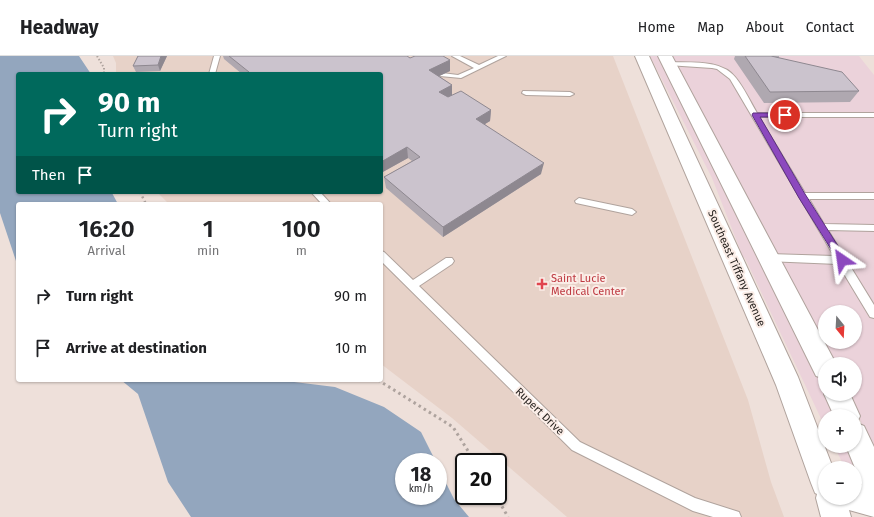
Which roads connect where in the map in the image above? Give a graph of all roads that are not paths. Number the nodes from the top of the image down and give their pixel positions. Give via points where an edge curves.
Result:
1 (217, 56) edge
2 (455, 56) edge
3 (503, 56) edge
4 (642, 56) edge
5 (667, 60) edge
6 (479, 68) junction
7 (213, 72) edge
8 (442, 74) edge
9 (526, 93) dead end
10 (570, 94) dead end
11 (755, 115) junction
12 (874, 115) edge
13 (317, 194) edge
14 (802, 196) junction
15 (874, 196) edge
16 (579, 201) dead end
17 (325, 202) edge
18 (632, 212) dead end
19 (822, 227) junction
20 (871, 228) edge
21 (874, 237) edge
22 (383, 256) edge
23 (769, 258) junction
24 (842, 260) junction
25 (449, 261) dead end
26 (413, 285) junction
27 (874, 314) edge
28 (819, 357) edge
29 (862, 452) edge
30 (818, 464) edge
31 (874, 480) edge
32 (862, 500) edge
33 (874, 502) edge
34 (832, 505) edge
35 (734, 517) edge
36 (836, 517) edge

1 - 7 lane
2 - 6 lane
3 - 6 lane
4 - 30 street, Southeast Tiffany Avenue via 789,385
5 - 11 lane via 712,66 726,72 733,78
5 - 23 street
6 - 8 lane via 459,76
9 - 10 lane
11 - 12 lane
11 - 14 lane
13 - 17 lane
14 - 15 lane
14 - 19 lane
16 - 18 lane
19 - 20 lane
19 - 24 lane
20 - 21 lane
22 - 26 lane, Rupert Drive
23 - 24 lane
23 - 28 street
24 - 27 lane
25 - 26 lane
26 - 35 lane, Rupert Drive via 576,446 693,504
29 - 31 street
32 - 33 street
34 - 36 street

